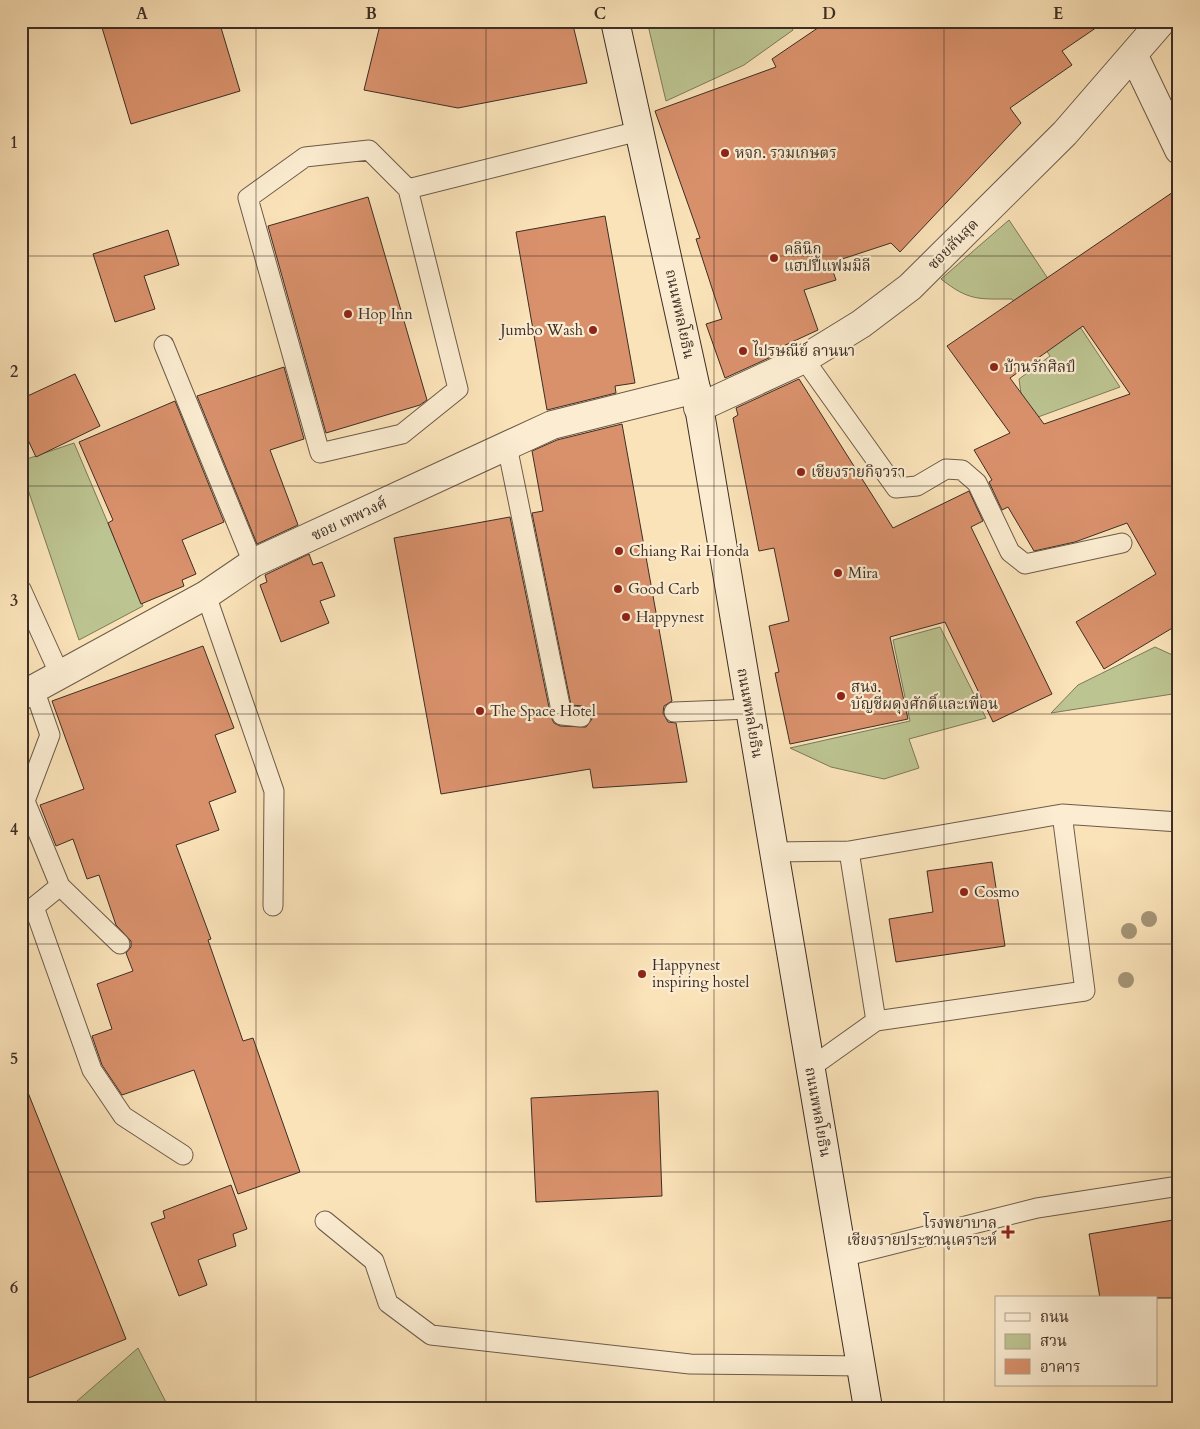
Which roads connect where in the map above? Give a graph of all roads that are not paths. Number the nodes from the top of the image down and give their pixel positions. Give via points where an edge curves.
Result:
1 (615, 21) edge
2 (1162, 21) edge
3 (1134, 56) junction
4 (639, 131) junction
5 (1179, 150) edge
6 (408, 189) junction
7 (164, 344) dead end
8 (804, 359) junction
9 (697, 399) junction
10 (507, 446) junction
11 (1122, 543) dead end
12 (252, 563) junction
13 (21, 589) edge
14 (206, 595) junction
15 (60, 675) junction
16 (28, 693) edge
17 (750, 709) junction
18 (674, 712) dead end
19 (580, 717) dead end
20 (1062, 814) junction
21 (1179, 822) edge
22 (849, 851) junction
23 (774, 852) junction
24 (60, 886) junction
25 (273, 906) dead end
26 (120, 944) dead end
27 (876, 1021) junction
28 (810, 1068) junction
29 (183, 1155) dead end
30 (1179, 1186) edge
31 (326, 1221) dead end
32 (842, 1257) junction
33 (860, 1366) junction
34 (868, 1408) edge

1 - 4 street, ถนนพหลโยธิน
2 - 3 street, ซอยสันสุด
3 - 5 street
3 - 8 street, ซอยสันสุด via 1066,133 910,287 861,324
4 - 6 lane
4 - 9 street, ถนนพหลโยธิน
6 - 6 lane via 458,389 402,434 320,453 248,198 305,157 369,150
7 - 12 lane
8 - 9 street, ซอยสันสุด
8 - 11 lane via 896,488 917,486 946,470 962,470 977,483 1010,552 1025,564
9 - 10 street, ซอย เทพวงศ์ via 552,425
9 - 17 street, ถนนพหลโยธิน
10 - 12 street, ซอย เทพวงศ์
10 - 19 lane via 562,715
12 - 14 street, ซอย เทพวงศ์
13 - 15 lane
14 - 15 street, ซอย เทพวงศ์
14 - 25 lane via 274,790
15 - 16 street, ซอย เทพวงศ์
16 - 24 lane via 50,735 25,801
17 - 18 lane
17 - 23 street, ถนนพหลโยธิน
20 - 21 lane
20 - 22 lane
20 - 27 lane via 1085,991
22 - 23 lane
22 - 27 lane
23 - 28 street, ถนนพหลโยธิน
24 - 26 lane
24 - 29 lane via 34,908 92,1070 123,1116
27 - 28 lane
28 - 32 street, ถนนพหลโยธิน
30 - 32 lane via 1037,1208
31 - 33 lane via 374,1261 388,1303 431,1335 690,1364
32 - 33 street, ถนนพหลโยธิน
33 - 34 street, ถนนพหลโยธิน

